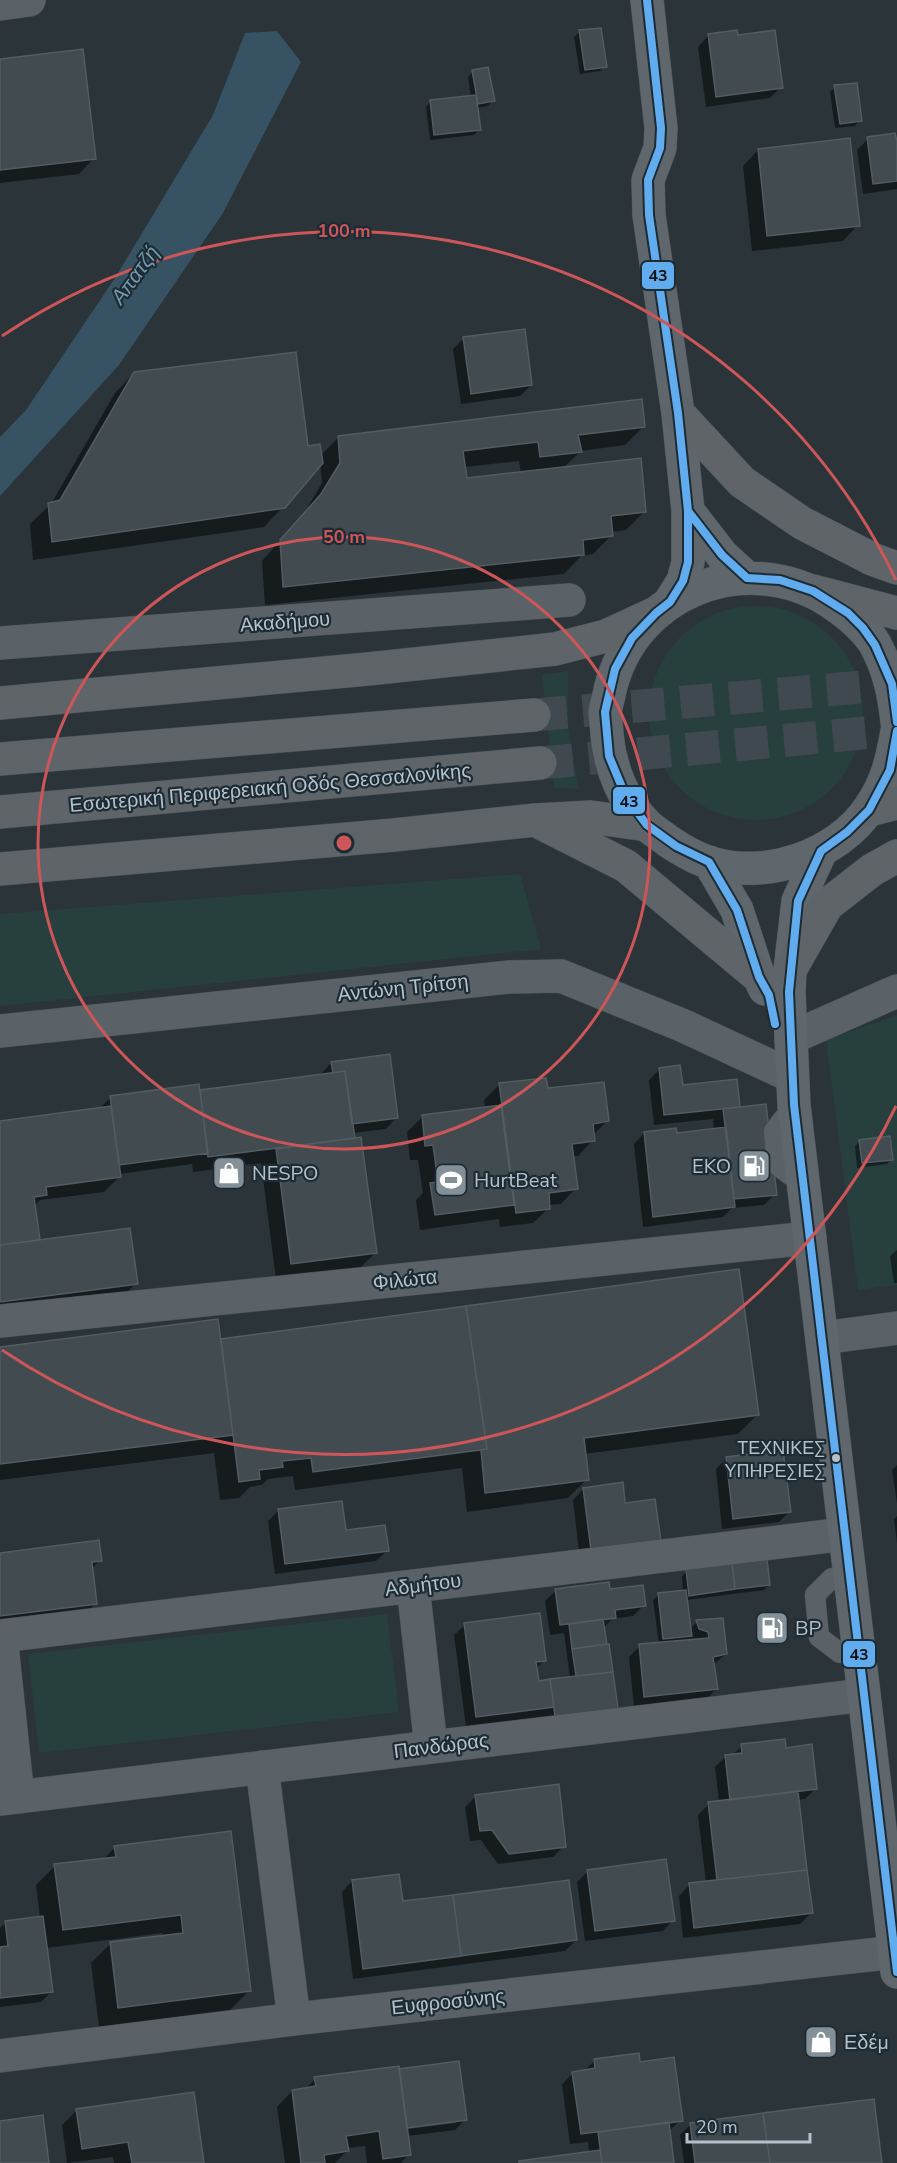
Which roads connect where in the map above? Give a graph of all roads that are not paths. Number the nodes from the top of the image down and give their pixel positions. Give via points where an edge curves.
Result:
1 (29, 0) edge
2 (647, 0) edge
3 (0, 4) edge
4 (678, 413) junction
5 (688, 511) junction
6 (897, 568) edge
7 (747, 578) junction
8 (813, 591) junction
9 (569, 600) dead end
10 (663, 607) junction
11 (897, 613) edge
12 (0, 643) edge
13 (0, 703) edge
14 (534, 715) tunnel mouth
15 (897, 722) edge
16 (897, 731) edge
17 (0, 759) edge
18 (540, 763) tunnel mouth
19 (883, 806) edge
20 (0, 812) edge
21 (535, 820) junction
22 (647, 825) junction
23 (821, 851) junction
24 (897, 856) edge
25 (709, 862) junction
26 (0, 869) edge
27 (775, 973) junction
28 (897, 991) edge
29 (0, 1031) edge
30 (791, 1038) junction
31 (787, 1074) junction
32 (789, 1112) junction
33 (790, 1175) dead end
34 (810, 1238) junction
35 (0, 1322) edge
36 (897, 1328) edge
37 (822, 1338) junction
38 (845, 1534) junction
39 (832, 1578) dead end
40 (413, 1587) junction
41 (0, 1636) edge
42 (840, 1653) dead end
43 (864, 1695) junction
44 (431, 1747) junction
45 (262, 1767) junction
46 (9, 1798) edge
47 (888, 1824) edge
48 (896, 1958) edge
49 (294, 2019) junction
50 (0, 2056) edge

1 - 3 street
2 - 4 main road via 661,128 660,148 648,180 649,215
4 - 5 main road
4 - 6 highway via 742,482 802,523
5 - 7 main road via 722,555
5 - 10 main road via 688,562 682,581
7 - 8 main road via 780,580
7 - 10 main road via 707,584
8 - 11 highway
8 - 15 main road via 848,613 875,645 892,684
9 - 12 street, Ακαδήμου
10 - 13 highway via 606,636 555,649
10 - 22 main road via 632,638 615,669 605,712 609,756 626,797
14 - 17 highway
16 - 19 main road
18 - 20 highway, Εσωτερική Περιφερειακή Οδός Θεσσαλονίκης
19 - 23 main road
21 - 22 highway via 591,817
21 - 26 highway
21 - 27 highway via 626,866
22 - 25 main road via 676,846
23 - 25 main road via 785,865 747,869
23 - 27 main road via 798,901
24 - 27 highway via 827,905
25 - 27 main road
27 - 30 main road
27 - 31 main road via 769,995
28 - 30 street
29 - 31 street, Αντώνη Τρίτση via 510,976 561,976 684,1026
30 - 32 main road
31 - 32 main road
32 - 33 lane via 774,1131 777,1165
32 - 34 main road
34 - 35 street, Φιλώτα
34 - 37 main road
36 - 37 street
37 - 38 main road
38 - 40 street, Αδμήτου
38 - 43 main road
39 - 42 lane via 815,1595 819,1637
40 - 41 street, Αδμήτου
40 - 44 street
41 - 46 street, Πανδώρας
43 - 44 street, Πανδώρας
43 - 47 main road
44 - 45 street, Πανδώρας
45 - 46 street, Πανδώρας
45 - 49 street
47 - 48 main road
48 - 49 street, Ευφροσύνης
49 - 50 street, Ευφροσύνης

